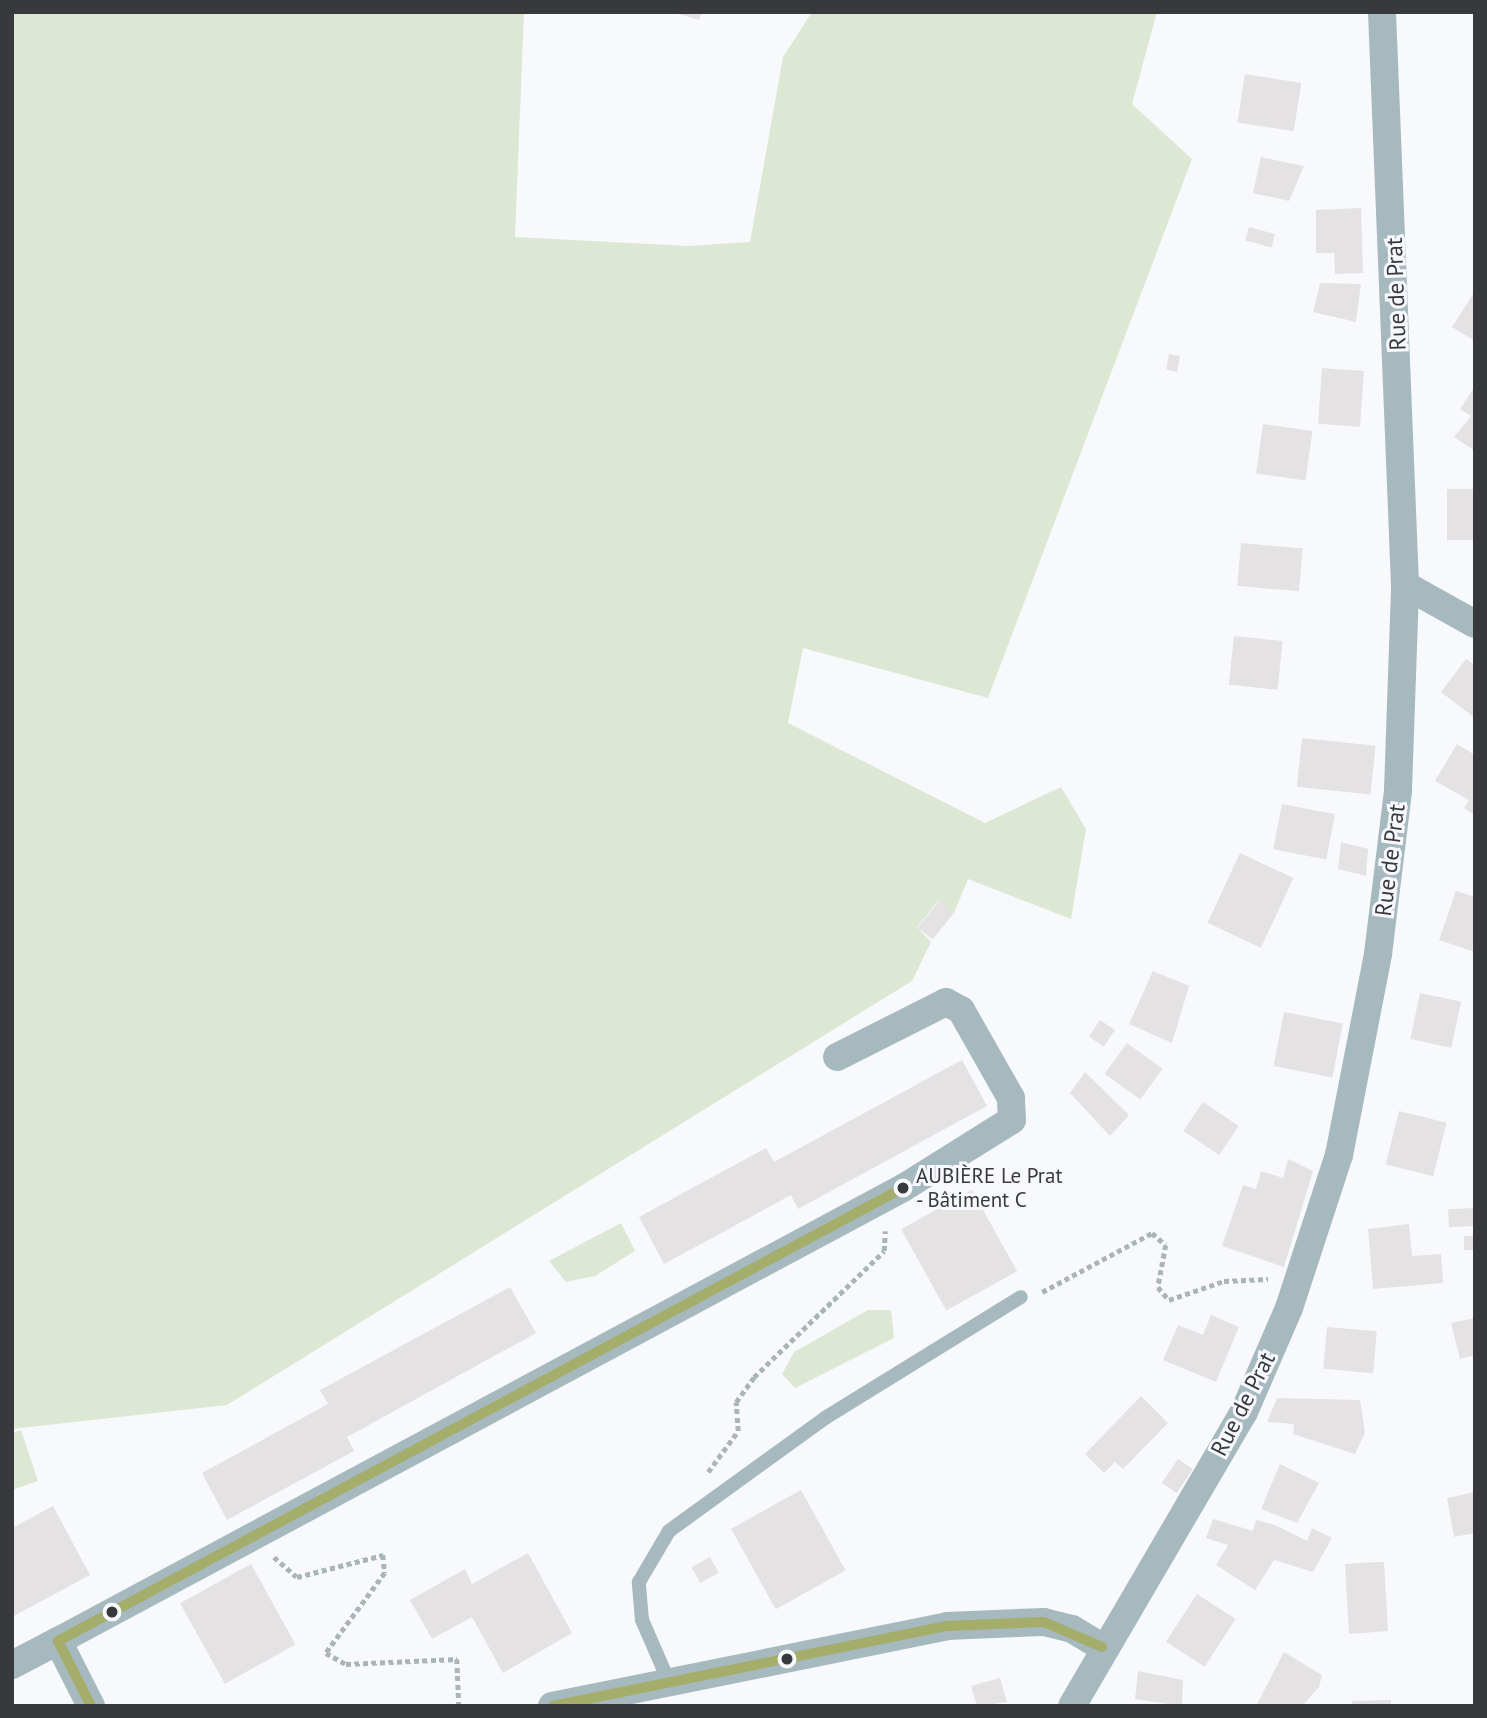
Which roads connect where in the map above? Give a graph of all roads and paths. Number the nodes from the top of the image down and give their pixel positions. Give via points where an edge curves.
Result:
1 (1382, 12) edge
2 (1405, 585) junction
3 (1475, 624) edge
4 (837, 1057) dead end
5 (873, 1205) junction
6 (1296, 1286) junction
7 (1021, 1297) joint
8 (697, 1506) junction
9 (256, 1530) junction
10 (58, 1641) junction
11 (1102, 1647) junction
12 (12, 1665) edge
13 (669, 1682) junction
14 (587, 1702) edge
15 (91, 1706) edge
16 (458, 1706) edge
17 (552, 1706) edge
18 (1072, 1706) edge

1 - 2 street, Rue de Prat
2 - 3 street
2 - 6 street, Rue de Prat via 1398,790 1378,954 1339,1155
4 - 5 street via 946,1002 961,1010 1011,1098 1012,1120 999,1134
5 - 8 path via 888,1240 884,1251 754,1377 736,1402 738,1431 702,1479
5 - 9 street
6 - 7 path via 1224,1280 1169,1300 1158,1287 1166,1245 1152,1233 1033,1297
6 - 11 street, Rue de Prat via 1244,1412
7 - 8 lane
8 - 13 lane via 654,1549 639,1582 642,1620
9 - 10 street
9 - 16 path via 289,1576 383,1555 385,1573 326,1653 346,1664 457,1659
10 - 12 street
10 - 15 street
11 - 13 street via 1072,1629 1044,1622 947,1626
11 - 18 street, Rue de Prat
13 - 14 street
14 - 17 street

